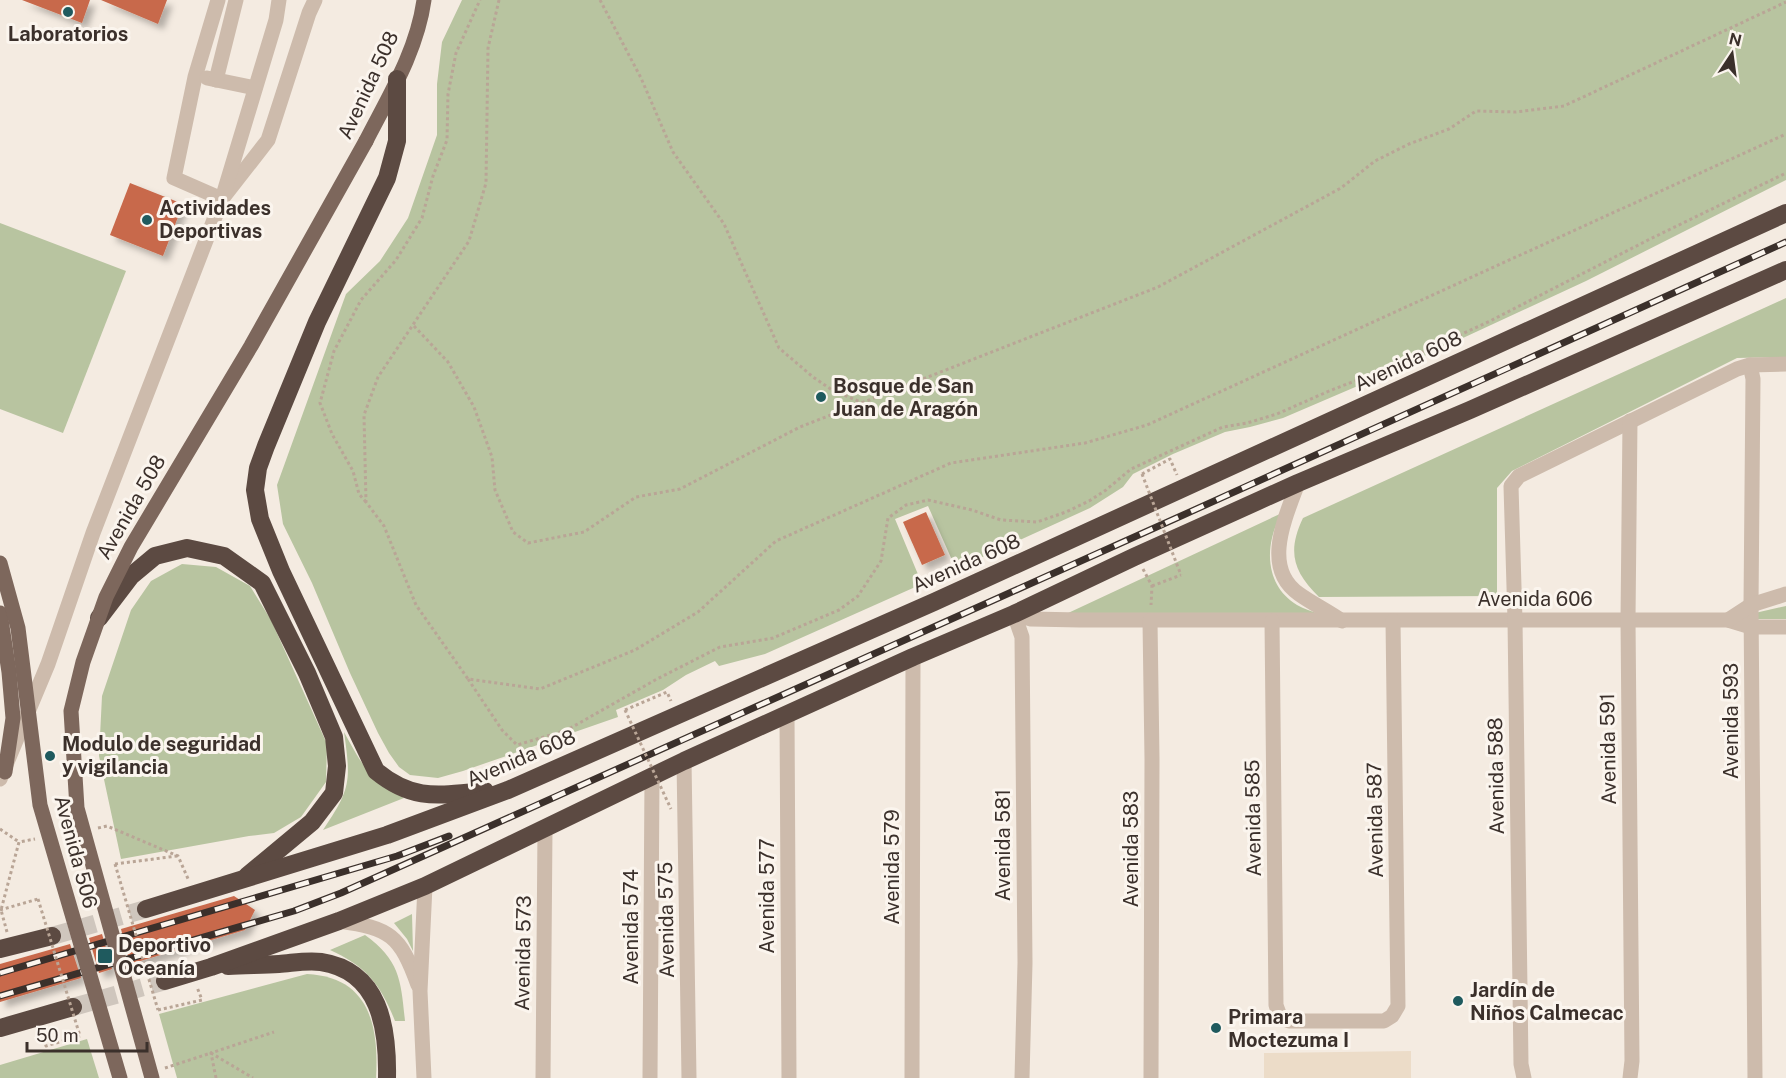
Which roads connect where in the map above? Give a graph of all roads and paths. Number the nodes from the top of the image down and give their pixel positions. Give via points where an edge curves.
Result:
1 (218, 0) edge
2 (236, 0) edge
3 (279, 0) edge
4 (315, 0) edge
5 (424, 0) edge
6 (480, 0) edge
7 (500, 0) edge
8 (600, 0) edge
9 (1786, 2) edge
10 (195, 77) junction
11 (398, 79) junction
12 (216, 80) junction
13 (255, 88) junction
14 (1786, 134) edge
15 (1786, 173) edge
16 (222, 199) junction
17 (1786, 213) edge
18 (1786, 270) edge
19 (414, 326) junction
20 (1786, 364) edge
21 (1750, 365) junction
22 (864, 403) junction
23 (1630, 421) junction
24 (1170, 459) dead end
25 (1298, 483) junction
26 (366, 502) junction
27 (1134, 557) junction
28 (0, 563) edge
29 (1152, 586) junction
30 (1786, 594) edge
31 (1751, 605) junction
32 (0, 613) edge
33 (1014, 614) junction
34 (98, 619) junction
35 (1515, 620) junction
36 (1628, 620) junction
37 (1728, 620) junction
38 (1148, 621) junction
39 (1272, 621) junction
40 (1342, 621) junction
41 (1393, 621) junction
42 (1751, 627) junction
43 (1786, 627) edge
44 (913, 657) junction
45 (468, 678) junction
46 (667, 693) dead end
47 (787, 714) junction
48 (684, 761) junction
49 (2, 776) edge
50 (652, 777) junction
51 (508, 790) junction
52 (671, 809) dead end
53 (545, 828) junction
54 (0, 830) edge
55 (19, 842) dead end
56 (241, 881) junction
57 (425, 886) junction
58 (195, 894) junction
59 (146, 909) tunnel mouth
60 (0, 910) edge
61 (339, 921) junction
62 (52, 936) tunnel mouth
63 (6, 947) edge
64 (212, 967) junction
65 (165, 981) tunnel mouth
66 (420, 991) junction
67 (202, 1000) dead end
68 (74, 1007) tunnel mouth
69 (1279, 1015) joint
70 (0, 1028) edge
71 (274, 1032) dead end
72 (46, 1046) dead end
73 (211, 1053) junction
74 (157, 1073) edge
75 (120, 1078) edge
76 (216, 1078) edge
77 (253, 1078) edge
78 (387, 1078) edge
79 (424, 1078) edge
80 (543, 1078) edge
81 (650, 1078) edge
82 (689, 1078) edge
83 (789, 1078) edge
84 (912, 1078) edge
85 (1022, 1078) edge
86 (1150, 1078) edge
87 (1524, 1078) edge
88 (1630, 1078) edge
89 (1754, 1078) edge

1 - 10 street
2 - 12 street
3 - 13 street, Avenida 508
4 - 16 street via 268,140
5 - 11 main road, Avenida 508
6 - 26 path via 456,53 448,94 447,140 422,218 396,260 361,300 334,351 320,403
7 - 19 path via 488,48 486,183 469,241
8 - 22 path via 641,78 673,152 724,224 779,348 832,390
9 - 22 path via 1564,106 1516,112 1476,111 1449,129 1375,161 1341,188 1158,286
10 - 12 street
10 - 16 street via 174,178
11 - 34 main road, Avenida 508, bridge via 251,346 131,547
11 - 51 highway via 397,141 387,178 317,322 266,446 258,468 256,500 281,571 376,771 406,791 431,796
12 - 13 street
13 - 16 street, Avenida 508
14 - 45 path via 1147,425 1085,443 951,463 776,541 698,612 635,650 540,689
15 - 45 path via 1386,369 1277,414 1223,427 1131,469 1098,495 1066,512 1037,522 1001,520 928,500 906,506 888,518 881,561 858,596 838,610 773,638 720,647 567,730 517,745 502,730
16 - 49 street, Avenida 508 via 93,532 48,664
17 - 51 highway, Avenida 608 via 934,602
18 - 25 highway
19 - 22 path via 448,362 474,407 492,457 495,490 513,532 528,543 584,532 636,497 680,489 800,427
19 - 26 path via 378,377 364,415
20 - 21 street
21 - 23 street
21 - 31 street, Avenida 593 via 1754,379
23 - 35 street, Avenida 588 via 1519,476 1511,486
23 - 36 street, Avenida 591
24 - 29 path, bridge via 1142,474 1181,575
25 - 27 highway
25 - 40 street via 1279,537 1283,575 1297,593
26 - 45 path via 384,526 416,605
27 - 29 path
27 - 33 highway
28 - 75 main road, Avenida 506, bridge via 18,628 40,805
29 - 38 path
30 - 31 street
31 - 37 street
31 - 42 street, Avenida 593
32 - 49 main road via 13,718
33 - 38 street, Avenida 606 via 1031,619
33 - 44 highway
33 - 85 street, Avenida 581 via 1022,637
34 - 56 highway, bridge via 131,576 155,556 187,548 224,555 262,583 334,737 338,765 334,794 312,822
34 - 74 main road, Avenida 508, bridge via 71,711 77,808
35 - 36 street, Avenida 606
35 - 41 street, Avenida 606
35 - 87 street, Avenida 588
36 - 37 street, Avenida 606
36 - 88 street, Avenida 591
37 - 42 street, Avenida 606
38 - 39 street, Avenida 606
38 - 86 street, Avenida 583 via 1152,759
39 - 40 street, Avenida 606
39 - 69 street, Avenida 585
40 - 41 street, Avenida 606
41 - 69 street, Avenida 587 via 1398,1006 1384,1021 1289,1020
42 - 43 street, Avenida 606
42 - 89 street, Avenida 593
44 - 47 highway
44 - 84 street, Avenida 579
46 - 52 path, bridge via 625,710
47 - 48 highway
47 - 83 street, Avenida 577
48 - 50 highway
48 - 82 street, Avenida 575
50 - 53 highway
50 - 81 street, Avenida 574
51 - 56 highway, Avenida 608 via 387,836
53 - 57 highway
53 - 80 street, Avenida 573
54 - 55 path
56 - 58 highway, Avenida 608
57 - 61 highway
57 - 66 street
58 - 59 highway, Avenida 608
58 - 67 path, bridge via 178,856 115,864 158,1010
60 - 63 path
60 - 72 path, bridge via 38,899 80,1036
61 - 64 highway
61 - 66 street via 368,925 394,938 410,962
62 - 63 highway
64 - 65 highway
64 - 78 highway via 312,962 336,966 354,975 367,987 384,1024
66 - 79 street
68 - 70 highway
71 - 73 path
73 - 74 path
73 - 76 path
73 - 77 path

